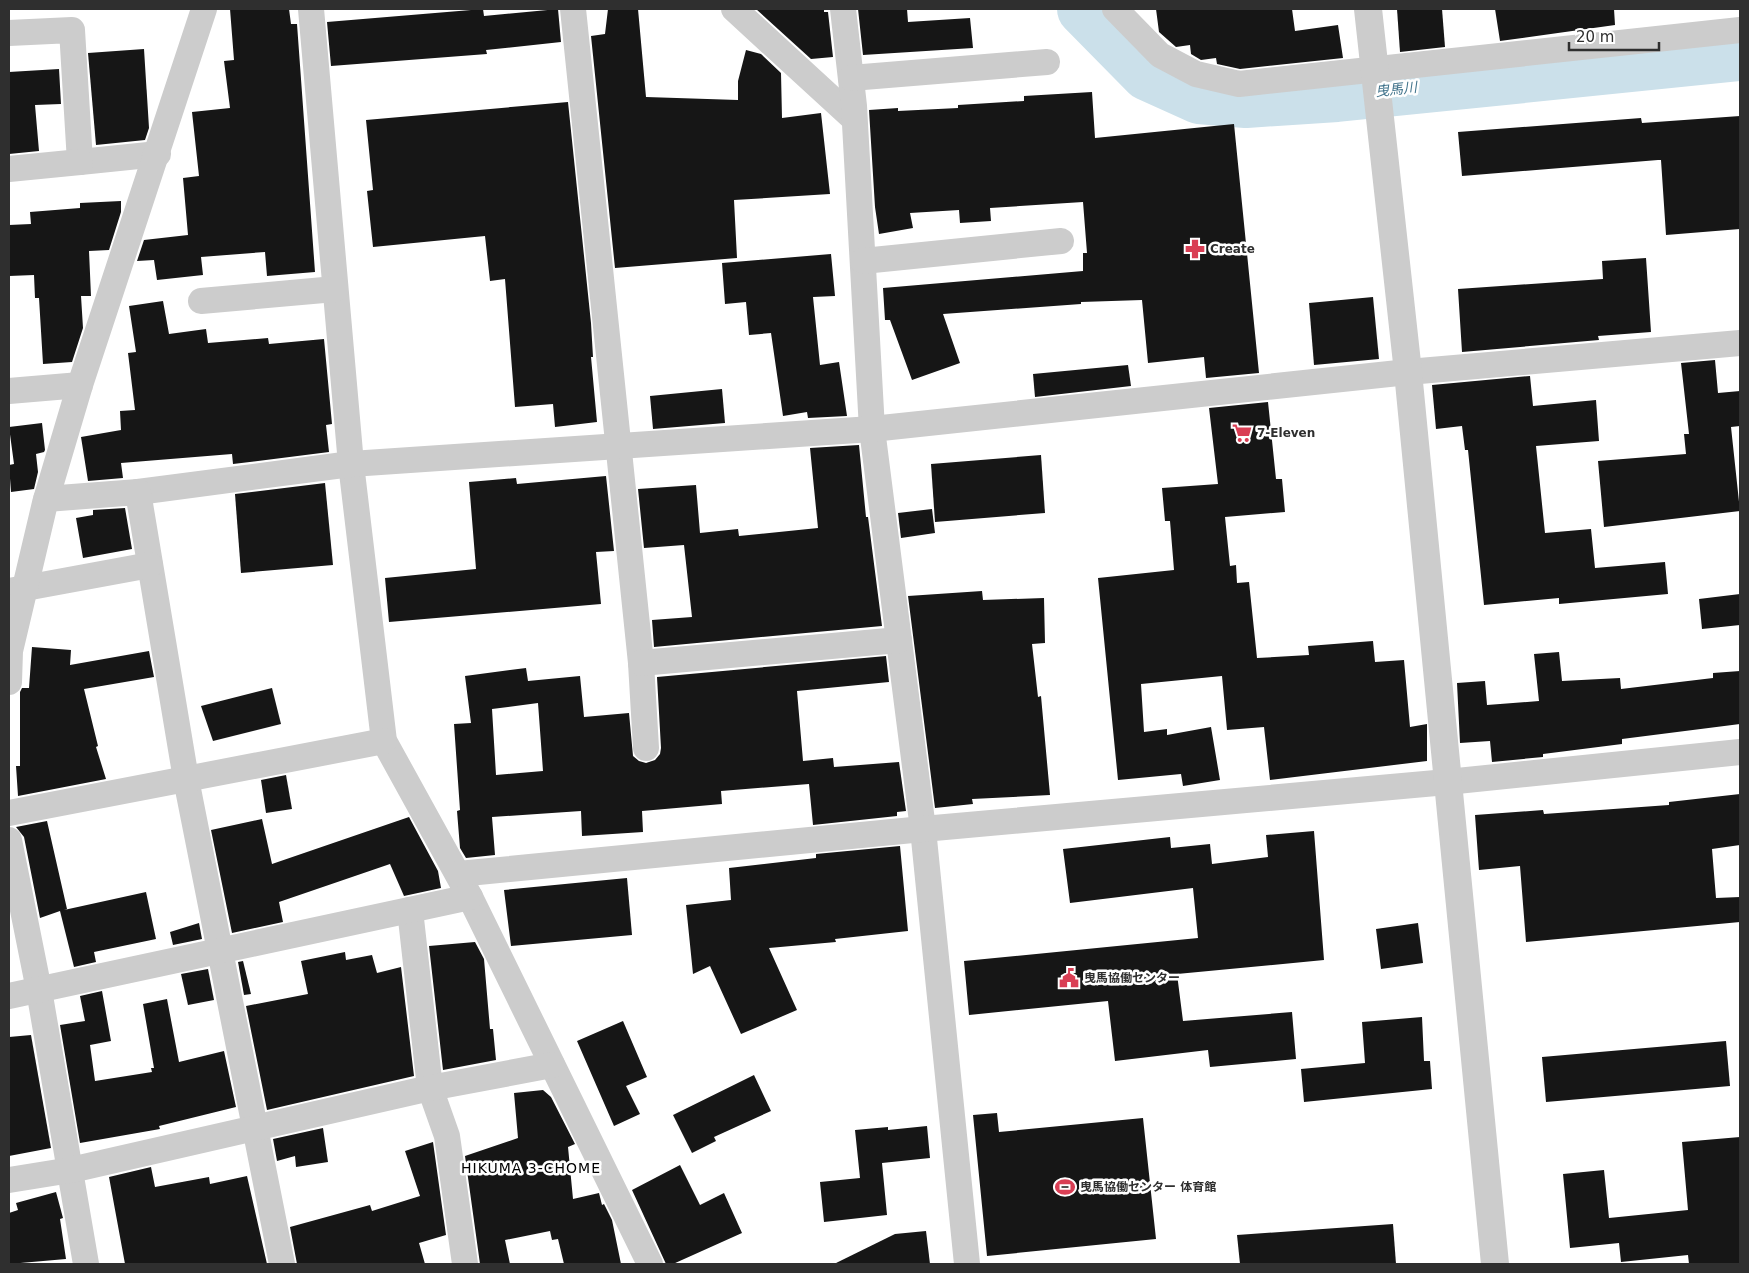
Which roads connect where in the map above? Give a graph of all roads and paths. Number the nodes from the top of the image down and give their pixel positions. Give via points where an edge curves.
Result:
1 (204, 9) edge
2 (310, 9) edge
3 (573, 9) edge
4 (734, 9) edge
5 (843, 9) edge
6 (1115, 9) edge
7 (1368, 9) edge
8 (1740, 30) edge
9 (9, 33) edge
10 (1047, 62) dead end
11 (1374, 71) junction
12 (851, 78) junction
13 (854, 119) junction
14 (158, 154) junction
15 (80, 162) junction
16 (9, 169) edge
17 (1062, 241) dead end
18 (863, 262) junction
19 (335, 289) junction
20 (201, 301) dead end
21 (1740, 343) edge
22 (1408, 372) junction
23 (80, 385) junction
24 (9, 391) edge
25 (872, 429) junction
26 (618, 446) junction
27 (351, 464) junction
28 (138, 492) junction
29 (46, 499) junction
30 (150, 565) junction
31 (16, 590) edge
32 (899, 640) junction
33 (641, 663) junction
34 (9, 682) edge
35 (384, 741) junction
36 (646, 748) dead end
37 (1740, 752) edge
38 (186, 779) junction
39 (1447, 782) junction
40 (9, 813) edge
41 (923, 828) junction
42 (9, 840) edge
43 (458, 874) junction
44 (470, 897) junction
45 (410, 910) junction
46 (221, 951) junction
47 (39, 990) junction
48 (9, 996) edge
49 (552, 1065) junction
50 (430, 1088) junction
51 (254, 1127) junction
52 (71, 1170) junction
53 (9, 1180) edge
54 (86, 1264) edge
55 (282, 1264) edge
56 (466, 1264) edge
57 (650, 1264) edge
58 (967, 1264) edge
59 (1495, 1264) edge

1 - 14 street
2 - 19 street
3 - 26 street
4 - 13 street
5 - 12 street
6 - 11 street via 1160,55 1196,74 1239,84
7 - 11 street
8 - 11 street
9 - 15 street via 72,30
10 - 12 street
11 - 22 street
12 - 13 street
13 - 18 street
14 - 15 street
14 - 23 street
15 - 16 street
17 - 18 street
18 - 25 street
19 - 20 street
19 - 27 street
21 - 22 street
22 - 25 street
22 - 39 street
23 - 24 street
23 - 29 street
25 - 26 street
25 - 32 street
26 - 27 street
26 - 33 street
27 - 28 street
27 - 35 street
28 - 29 street
28 - 30 street
29 - 31 street
30 - 31 street
30 - 38 street
31 - 34 street
32 - 33 street
32 - 41 street
33 - 36 street
35 - 38 street
35 - 43 street
37 - 39 street
38 - 40 street
38 - 46 street
39 - 41 street
39 - 59 street
41 - 43 street
41 - 58 street
42 - 47 street
43 - 44 street
44 - 45 street
44 - 49 street
45 - 46 street
45 - 50 street
46 - 47 street
46 - 51 street
47 - 48 street
47 - 52 street
49 - 50 street
49 - 57 street
50 - 51 street
50 - 56 street via 447,1136
51 - 52 street
51 - 55 street
52 - 53 street
52 - 54 street

